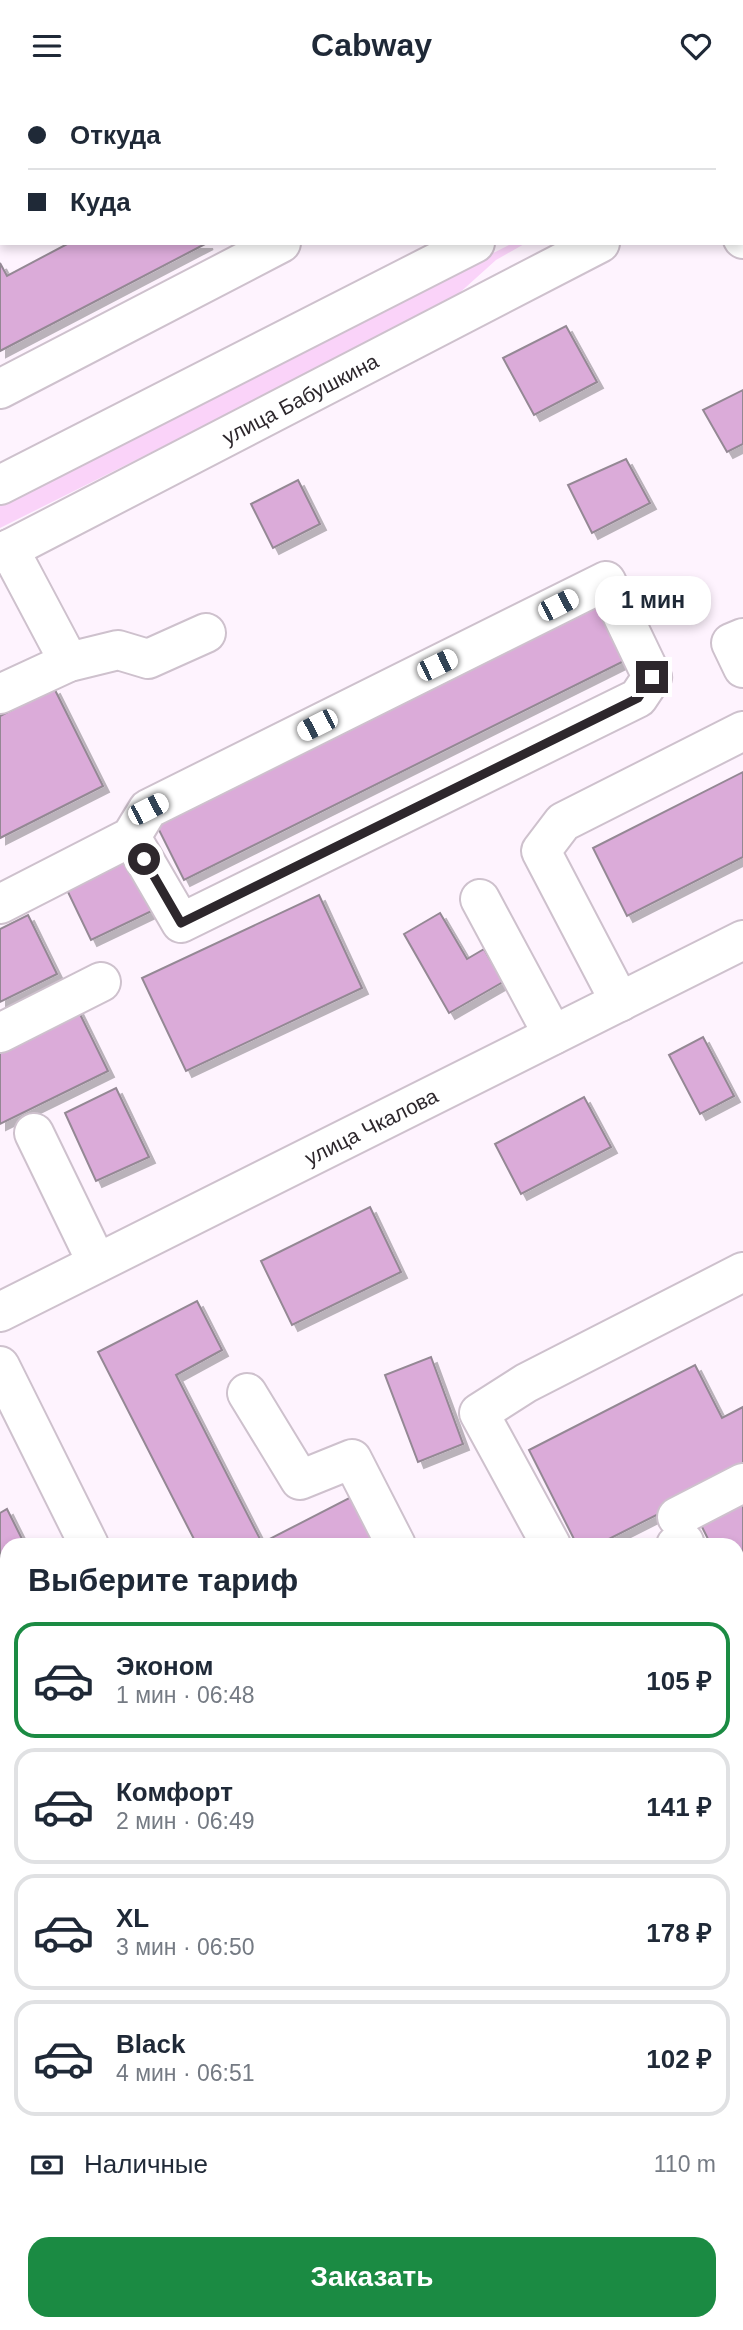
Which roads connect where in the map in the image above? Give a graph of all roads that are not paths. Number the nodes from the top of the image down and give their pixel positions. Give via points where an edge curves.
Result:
1 (277, 245) edge
2 (471, 245) edge
3 (596, 245) edge
4 (0, 389) edge
5 (0, 485) edge
6 (5, 552) edge
7 (206, 633) dead end
8 (743, 638) edge
9 (69, 662) junction
10 (743, 668) edge
11 (0, 694) edge
12 (743, 731) edge
13 (131, 838) junction
14 (480, 899) dead end
15 (0, 904) edge
16 (743, 940) edge
17 (101, 982) dead end
18 (620, 1002) junction
19 (0, 1033) edge
20 (553, 1035) junction
21 (34, 1133) dead end
22 (97, 1263) junction
23 (743, 1272) edge
24 (0, 1312) edge
25 (0, 1366) edge
26 (247, 1393) dead end
27 (743, 1483) edge
28 (680, 1536) edge
29 (86, 1538) edge
30 (392, 1538) edge
31 (547, 1538) edge

1 - 4 main road
2 - 5 main road
3 - 6 main road, улица Бабушкина
6 - 9 main road
7 - 9 main road via 148,659 118,650
8 - 10 main road via 731,643
9 - 11 main road
12 - 18 main road via 563,822 541,851
13 - 13 main road via 148,809 606,581 652,677 638,698 181,923
13 - 15 main road
14 - 20 main road
16 - 18 main road, улица Чкалова
17 - 19 main road
18 - 20 main road, улица Чкалова
20 - 22 main road, улица Чкалова
21 - 22 main road
22 - 24 main road, улица Чкалова
23 - 31 main road via 526,1383 479,1413
25 - 29 main road
26 - 30 main road via 300,1480 352,1459
27 - 28 main road

